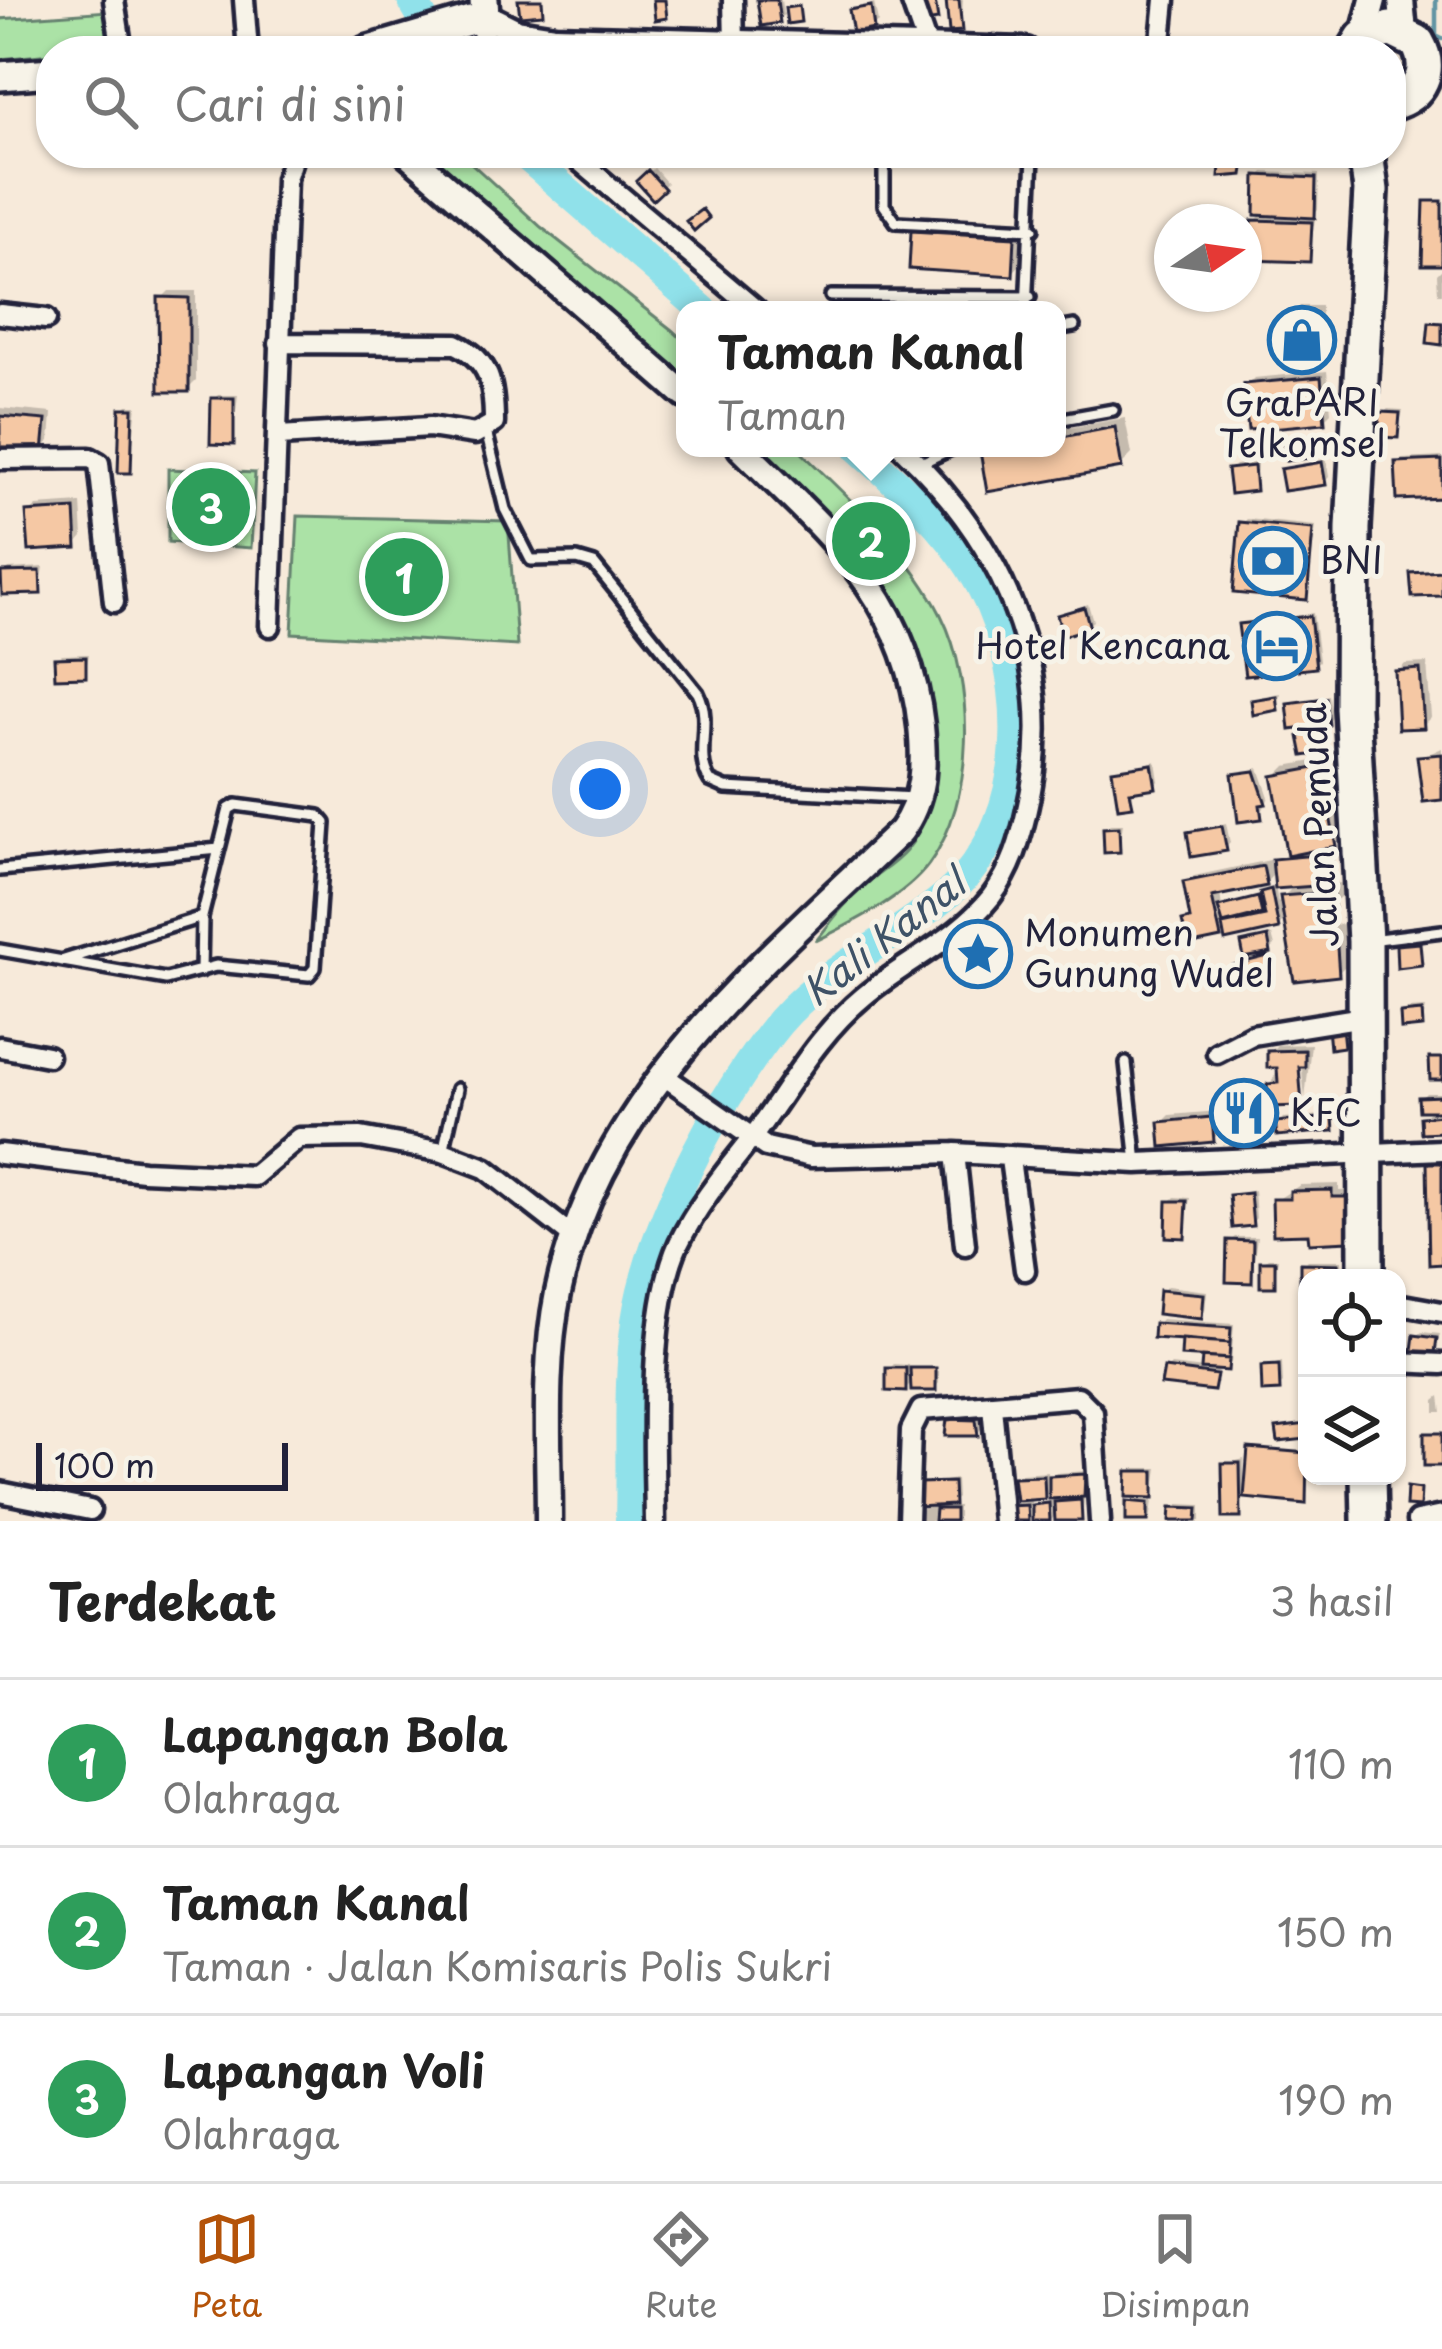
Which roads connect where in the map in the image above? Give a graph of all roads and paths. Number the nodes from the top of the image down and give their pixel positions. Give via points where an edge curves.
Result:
1 (114, 0) edge
2 (244, 0) edge
3 (733, 0) edge
4 (911, 0) edge
5 (1166, 0) edge
6 (1372, 0) edge
7 (478, 13) edge
8 (1416, 32) edge
9 (120, 36) edge
10 (247, 36) edge
11 (413, 36) edge
12 (542, 36) edge
13 (734, 36) edge
14 (929, 36) edge
15 (1162, 36) edge
16 (1360, 36) edge
17 (1376, 36) edge
18 (36, 73) edge
19 (0, 76) edge
20 (1417, 91) edge
21 (289, 168) edge
22 (423, 168) edge
23 (588, 168) edge
24 (884, 168) edge
25 (1033, 168) edge
26 (1368, 168) edge
27 (1376, 168) edge
28 (1371, 190) junction
29 (1033, 229) junction
30 (831, 296) dead end
31 (1030, 297) junction
32 (745, 301) edge
33 (1029, 301) edge
34 (0, 314) edge
35 (46, 319) dead end
36 (1074, 326) dead end
37 (1066, 327) edge
38 (279, 343) junction
39 (676, 387) edge
40 (1113, 410) dead end
41 (1066, 418) edge
42 (486, 431) junction
43 (278, 436) junction
44 (750, 457) edge
45 (912, 457) edge
46 (934, 457) edge
47 (0, 459) edge
48 (919, 464) junction
49 (114, 602) dead end
50 (270, 626) dead end
51 (920, 798) junction
52 (220, 849) junction
53 (0, 870) edge
54 (202, 917) junction
55 (1442, 931) edge
56 (1365, 940) junction
57 (0, 950) edge
58 (59, 962) junction
59 (201, 970) junction
60 (1363, 1017) junction
61 (0, 1046) edge
62 (1216, 1054) dead end
63 (48, 1056) dead end
64 (1126, 1063) dead end
65 (668, 1078) junction
66 (457, 1089) dead end
67 (744, 1131) junction
68 (1442, 1150) edge
69 (443, 1152) junction
70 (955, 1153) junction
71 (1365, 1153) junction
72 (0, 1154) edge
73 (1010, 1159) junction
74 (1136, 1163) junction
75 (577, 1239) junction
76 (965, 1245) dead end
77 (1366, 1269) edge
78 (1025, 1270) dead end
79 (1406, 1306) edge
80 (1442, 1312) edge
81 (1406, 1362) edge
82 (1442, 1364) edge
83 (992, 1406) junction
84 (1368, 1485) edge
85 (0, 1492) edge
86 (90, 1510) dead end
87 (1442, 1516) edge
88 (549, 1521) edge
89 (656, 1521) edge
90 (908, 1521) edge
91 (1003, 1521) edge
92 (1100, 1521) edge
93 (1369, 1521) edge
94 (1417, 1521) edge

1 - 9 street
2 - 10 street
3 - 13 street
4 - 14 street
5 - 15 street
6 - 16 main road
7 - 11 main road
7 - 12 main road
8 - 17 highway via 1390,28
8 - 20 highway via 1426,65
18 - 19 main road
21 - 38 street
22 - 39 main road
23 - 32 street
24 - 29 lane via 884,205 896,222
25 - 29 lane
26 - 28 highway, Jalan Pemuda
27 - 28 highway
28 - 56 highway, Jalan Pemuda via 1353,528 1352,708
29 - 31 lane
30 - 31 lane
31 - 33 lane
34 - 35 street
36 - 37 lane
38 - 42 street via 456,344 489,373 494,423
38 - 43 street
40 - 41 lane
42 - 43 street via 382,427
42 - 51 lane via 505,509 531,560 594,564 698,694 710,781
43 - 50 street
44 - 51 main road via 846,552 899,632 917,687
45 - 48 street
46 - 48 lane
47 - 49 street via 99,463
48 - 67 street via 988,553 1027,638 1037,723 1022,832 980,910 824,1032
51 - 65 main road via 901,831 724,998
52 - 53 lane
52 - 54 lane
52 - 59 lane via 231,806 323,819 315,968 305,976
54 - 58 lane
54 - 59 lane
55 - 56 lane
56 - 60 highway, Jalan Pemuda
57 - 58 lane
58 - 59 lane via 166,979
60 - 62 street via 1252,1035
60 - 71 highway, Jalan Pemuda
61 - 63 street
64 - 74 lane
65 - 67 street
65 - 75 main road via 611,1157
66 - 69 lane
67 - 70 street via 766,1147 811,1157
67 - 89 street via 668,1275 657,1354
68 - 71 street
69 - 72 street via 361,1137 299,1138 254,1176
69 - 75 street via 484,1168
70 - 73 street
70 - 76 street
71 - 74 street
71 - 77 highway, Jalan Pemuda
73 - 74 street
73 - 78 street
75 - 88 main road via 554,1322
79 - 80 street
81 - 82 street
83 - 90 street via 932,1407 915,1418
83 - 91 street
83 - 92 street via 1086,1400
84 - 93 highway
85 - 86 street
87 - 94 street

